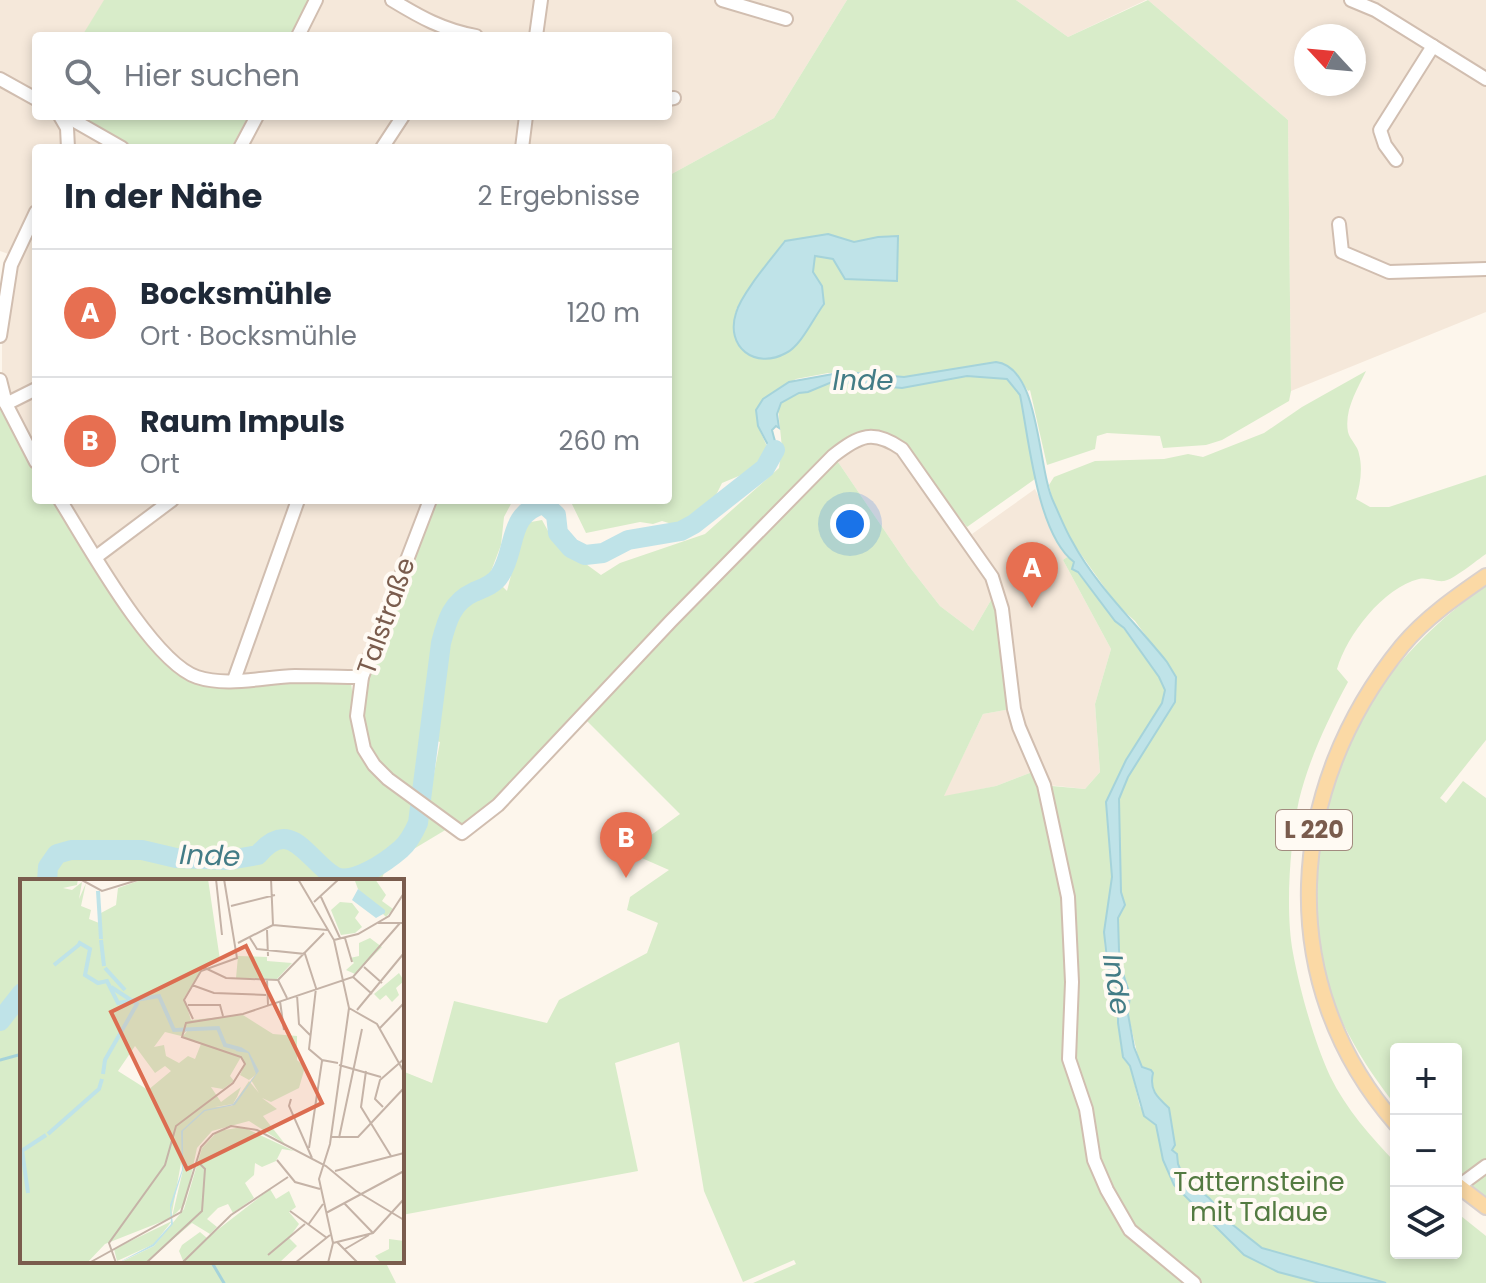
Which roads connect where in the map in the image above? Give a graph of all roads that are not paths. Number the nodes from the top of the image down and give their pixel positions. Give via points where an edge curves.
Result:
1 (316, 0) edge
2 (392, 0) edge
3 (541, 0) edge
4 (722, 0) edge
5 (1351, 0) edge
6 (786, 19) dead end
7 (300, 32) edge
8 (446, 32) edge
9 (537, 32) edge
10 (1433, 46) junction
11 (0, 79) edge
12 (1486, 79) edge
13 (32, 97) edge
14 (64, 120) edge
15 (70, 120) edge
16 (255, 120) edge
17 (400, 120) edge
18 (526, 120) edge
19 (68, 144) edge
20 (115, 144) edge
21 (242, 144) edge
22 (385, 144) edge
23 (522, 144) edge
24 (1396, 160) dead end
25 (32, 220) edge
26 (1339, 224) dead end
27 (1486, 269) edge
28 (0, 336) edge
29 (0, 380) edge
30 (32, 391) edge
31 (6, 404) junction
32 (32, 454) edge
33 (63, 504) edge
34 (167, 504) edge
35 (297, 504) edge
36 (428, 504) edge
37 (96, 557) junction
38 (1486, 576) edge
39 (362, 677) junction
40 (234, 680) junction
41 (1390, 1116) edge
42 (1486, 1166) edge
43 (1462, 1182) edge
44 (1460, 1187) edge
45 (1486, 1207) edge
46 (1194, 1283) edge

1 - 7 street
2 - 8 street
3 - 9 street
4 - 6 street
5 - 10 street
10 - 12 street
10 - 24 street via 1380,130
11 - 13 street
14 - 19 street
15 - 20 street
16 - 21 street
17 - 22 street
18 - 23 street
25 - 28 street via 11,265
26 - 27 street via 1342,252 1389,272
29 - 31 street
30 - 31 street
31 - 32 street
33 - 37 street
34 - 37 street
35 - 40 street
36 - 39 street, Talstraße
37 - 40 street via 141,627 171,662 198,677
38 - 41 main road, L 220 via 1404,644 1367,693 1342,739 1314,831 1309,911 1323,999 1339,1038
39 - 40 street
39 - 46 street, Talstraße via 357,716 364,749 374,765 462,833 498,805 833,456 871,435 902,449 992,577 1002,609 1014,709 1044,785 1068,897 1069,1059 1086,1109 1094,1160 1130,1230
42 - 43 street
44 - 45 main road

